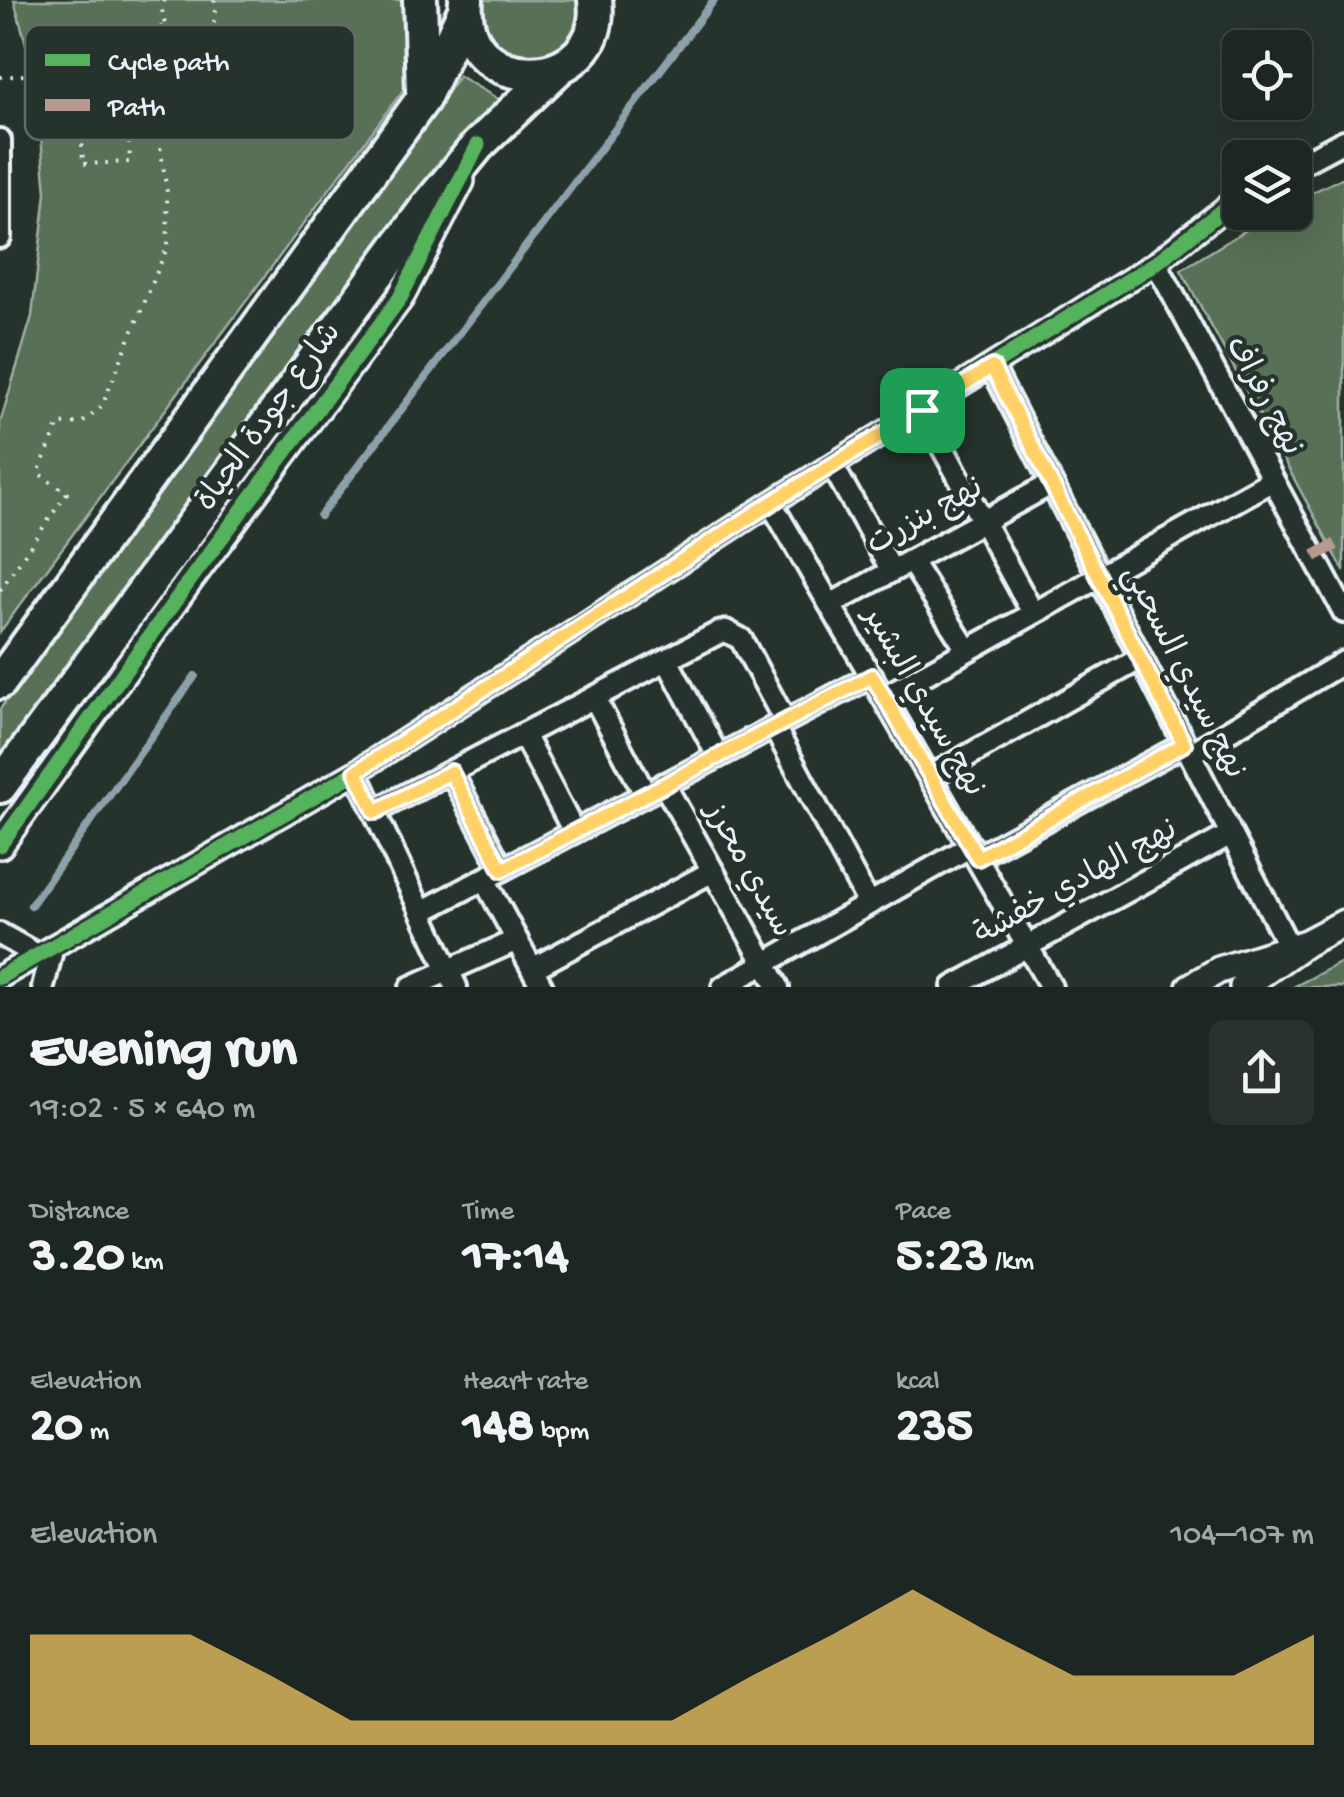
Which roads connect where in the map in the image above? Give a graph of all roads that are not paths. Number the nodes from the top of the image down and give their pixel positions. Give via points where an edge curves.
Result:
1 (420, 0) edge
2 (595, 0) edge
3 (609, 0) edge
4 (465, 5) edge
5 (586, 45) junction
6 (560, 67) junction
7 (423, 99) junction
8 (0, 140) edge
9 (1344, 140) edge
10 (478, 145) junction
11 (1312, 158) edge
12 (1222, 210) edge
13 (0, 237) edge
14 (1156, 263) junction
15 (992, 367) junction
16 (922, 410) junction
17 (832, 465) junction
18 (1273, 480) junction
19 (1051, 484) junction
20 (771, 503) junction
21 (984, 521) junction
22 (912, 561) junction
23 (892, 572) junction
24 (1099, 576) junction
25 (830, 605) junction
26 (1344, 612) edge
27 (1034, 613) junction
28 (966, 650) junction
29 (1140, 658) junction
30 (667, 660) junction
31 (1344, 662) edge
32 (872, 676) junction
33 (0, 682) edge
34 (594, 697) junction
35 (884, 697) junction
36 (779, 724) junction
37 (524, 734) junction
38 (1187, 749) junction
39 (718, 756) junction
40 (356, 772) junction
41 (451, 772) junction
42 (930, 777) junction
43 (0, 786) edge
44 (655, 790) junction
45 (375, 812) junction
46 (574, 832) junction
47 (1231, 834) junction
48 (0, 845) edge
49 (974, 852) junction
50 (713, 872) junction
51 (493, 874) junction
52 (869, 904) junction
53 (422, 912) junction
54 (1344, 922) edge
55 (0, 934) edge
56 (517, 940) junction
57 (1028, 946) junction
58 (1296, 948) junction
59 (45, 951) junction
60 (765, 964) junction
61 (0, 977) edge
62 (537, 978) edge
63 (452, 979) edge
64 (43, 987) edge
65 (411, 987) edge
66 (723, 987) edge
67 (778, 987) edge
68 (953, 987) edge
69 (1051, 987) edge
70 (1190, 987) edge
71 (1243, 987) edge

1 - 7 highway
2 - 5 highway
3 - 5 highway, شارع جودة الحياة
4 - 6 highway, شارع جودة الحياة via 468,29 489,60 524,74
4 - 7 highway, شارع جودة الحياة
5 - 6 highway, شارع جودة الحياة
6 - 10 highway, شارع جودة الحياة
7 - 33 highway, شارع جودة الحياة
8 - 13 street
9 - 11 street
10 - 43 highway, شارع جودة الحياة
10 - 48 street via 400,298
12 - 14 street
14 - 15 street
14 - 18 street, نهج رفراف
15 - 16 street
15 - 19 street, نهج سيدي السحبي
16 - 17 street
16 - 21 street
17 - 20 street
17 - 23 street
18 - 24 street
18 - 26 street, نهج رفراف
19 - 21 street, نهج بنزرت
19 - 24 street, نهج سيدي السحبي
20 - 25 street, نهج سيدي البشير
20 - 40 street
21 - 22 street, نهج بنزرت
21 - 27 street
22 - 23 street, نهج بنزرت
22 - 28 street
23 - 25 street, نهج بنزرت
24 - 27 street
24 - 29 street, نهج سيدي السحبي
25 - 32 street, نهج سيدي البشير
27 - 28 street
28 - 35 street
29 - 38 street, نهج سيدي السحبي
29 - 42 street
30 - 34 street
30 - 36 street via 718,632 741,639
30 - 39 street
31 - 38 street
32 - 35 street, نهج سيدي البشير
32 - 36 street
34 - 37 street
34 - 44 street, سيدي محرز
35 - 42 street, نهج سيدي البشير
36 - 39 street
36 - 52 street
37 - 41 street
37 - 46 street
38 - 47 street, نهج سيدي السحبي
38 - 49 street
39 - 44 street
40 - 45 street
40 - 59 street
41 - 45 street
41 - 51 street
42 - 49 street, نهج سيدي البشير
44 - 46 street
44 - 50 street, سيدي محرز
45 - 53 street
46 - 51 street
47 - 57 street, نهج الهادي خفشة
47 - 58 street, نهج سيدي السحبي
49 - 52 street
49 - 57 street, نهج سيدي البشير
50 - 60 street, سيدي محرز
50 - 62 street
51 - 53 street
51 - 56 street
52 - 60 street
53 - 63 street
54 - 58 street
55 - 59 street
56 - 62 street
56 - 63 street
57 - 68 street, نهج الهادي خفشة
57 - 69 street, نهج سيدي البشير
58 - 70 street via 1219,970
58 - 71 street
59 - 61 street
59 - 64 street
60 - 66 street
60 - 67 street, سيدي محرز
63 - 65 street

